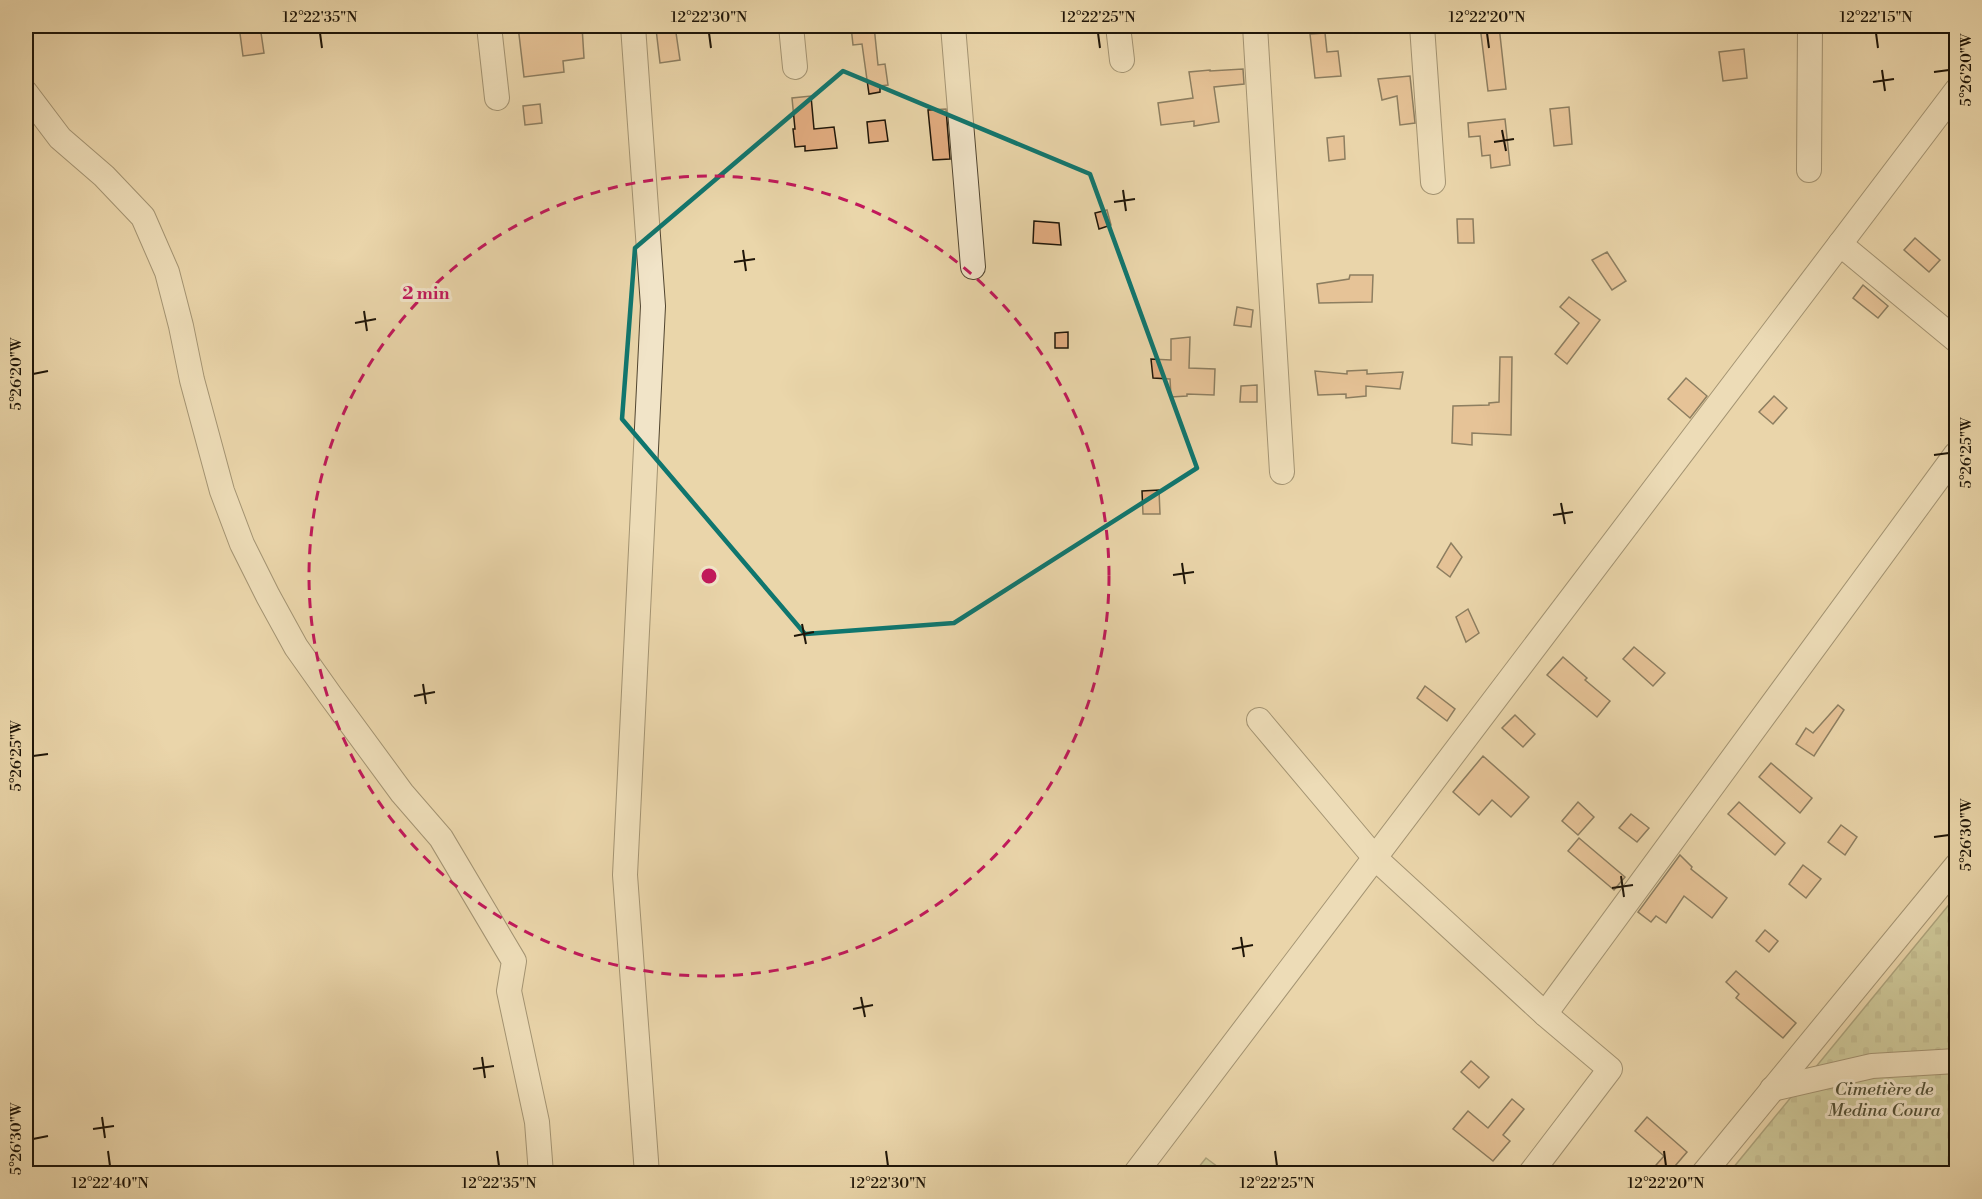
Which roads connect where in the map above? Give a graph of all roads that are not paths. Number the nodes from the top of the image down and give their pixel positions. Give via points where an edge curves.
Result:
1 (489, 26) edge
2 (633, 26) edge
3 (791, 26) edge
4 (953, 26) edge
5 (1118, 26) edge
6 (1255, 26) edge
7 (1422, 26) edge
8 (1810, 26) edge
9 (1122, 60) dead end
10 (795, 67) dead end
11 (1956, 91) edge
12 (26, 93) edge
13 (497, 98) dead end
14 (1809, 170) dead end
15 (1432, 182) dead end
16 (1840, 244) junction
17 (973, 267) dead end
18 (1956, 340) edge
19 (1956, 454) edge
20 (1282, 472) dead end
21 (1259, 720) dead end
22 (1375, 858) junction
23 (1956, 866) edge
24 (1545, 1014) junction
25 (1956, 1061) edge
26 (1772, 1089) junction
27 (1708, 1172) edge
28 (541, 1173) edge
29 (647, 1173) edge
30 (1135, 1173) edge
31 (1530, 1173) edge

1 - 13 street
2 - 29 street via 653,306 625,875
3 - 10 street
4 - 17 street
5 - 9 street
6 - 20 street
7 - 15 street
8 - 14 street
11 - 16 street
12 - 28 street via 60,138 143,217 167,272 222,491 242,544 296,647 402,793 441,838 514,961 509,991 537,1122
16 - 18 street
16 - 22 street
19 - 24 street
21 - 22 street
22 - 24 street
22 - 30 street
23 - 26 street
24 - 31 street via 1610,1069
25 - 26 street via 1872,1066
26 - 27 street

